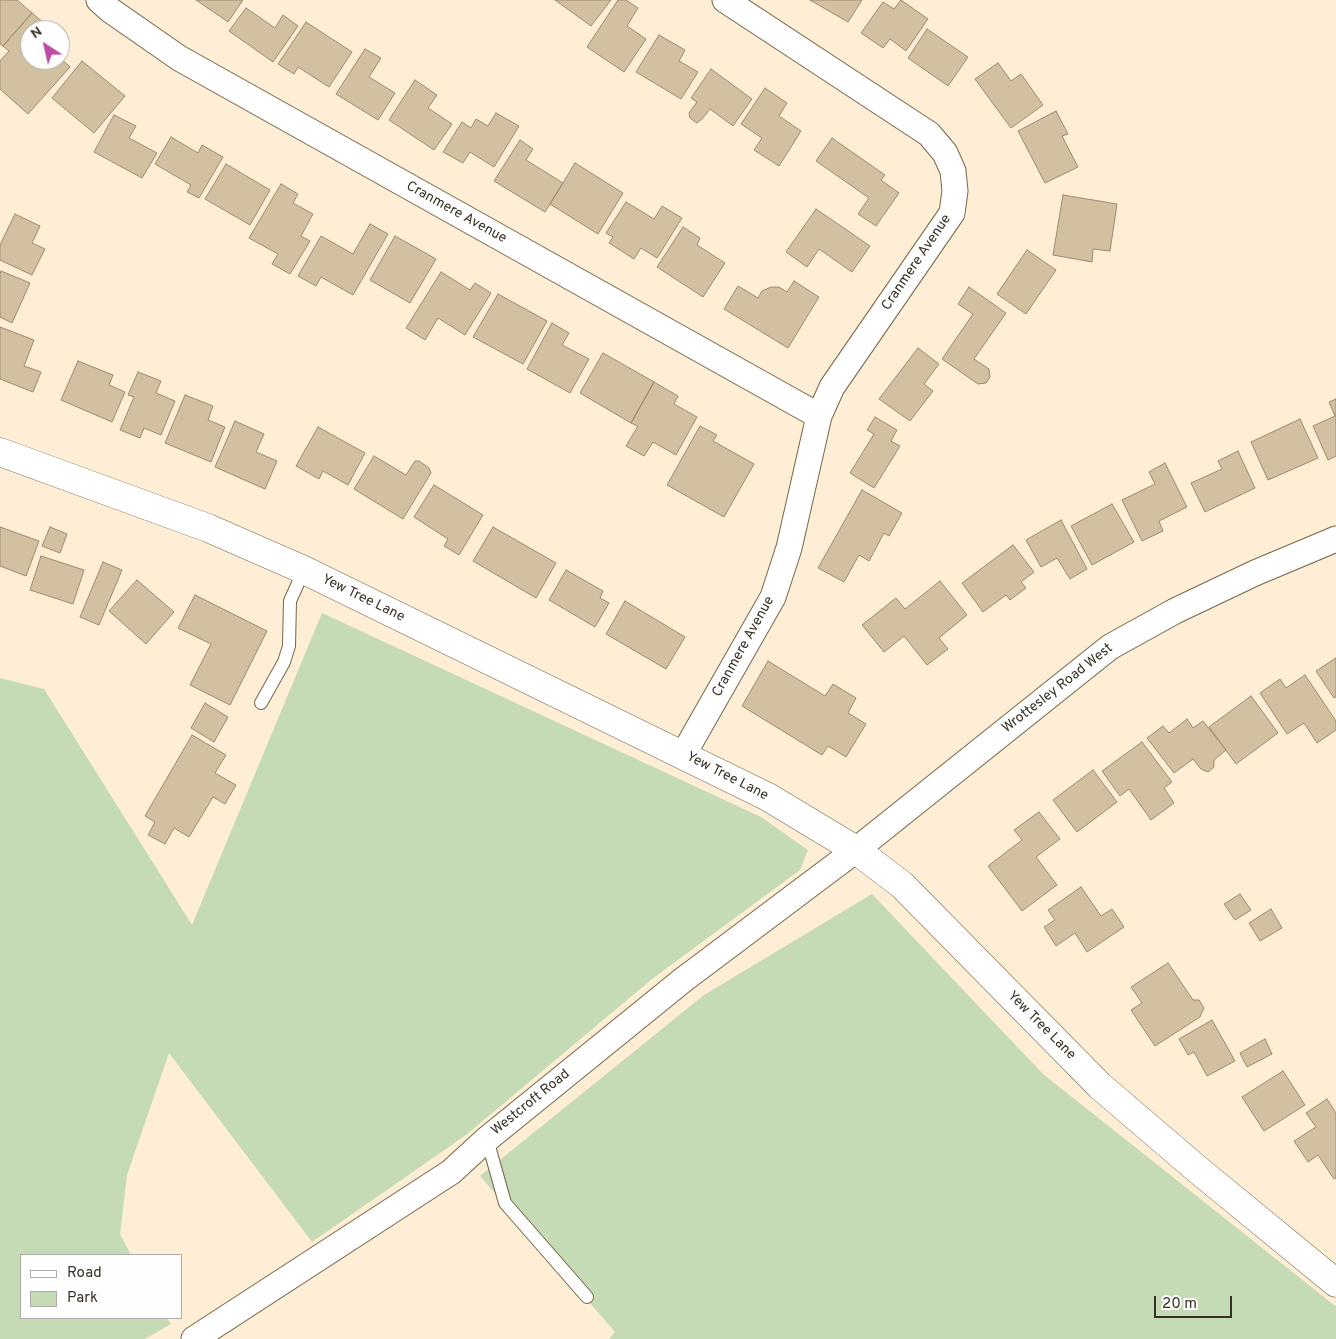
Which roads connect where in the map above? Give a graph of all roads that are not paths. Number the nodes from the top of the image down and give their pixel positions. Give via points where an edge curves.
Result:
1 (99, 0) edge
2 (725, 0) edge
3 (820, 416) junction
4 (0, 452) edge
5 (1336, 539) edge
6 (304, 570) junction
7 (261, 703) dead end
8 (683, 754) junction
9 (856, 850) junction
10 (487, 1139) junction
11 (1336, 1283) edge
12 (587, 1296) dead end
13 (194, 1339) edge

1 - 3 street, Cranmere Avenue via 179,58
2 - 3 street, Cranmere Avenue via 928,134 945,153 953,171 956,191 952,213 832,387
3 - 8 street, Cranmere Avenue via 789,548 773,597
4 - 6 street, Yew Tree Lane via 208,528
5 - 9 street, Wrottesley Road West via 1193,602 1110,647
6 - 7 lane via 290,601 289,646 284,662
6 - 8 street, Yew Tree Lane
8 - 9 street, Yew Tree Lane via 768,797
9 - 10 street, Westcroft Road via 683,980
9 - 11 street, Yew Tree Lane via 902,885 1100,1086
10 - 12 lane via 505,1203
10 - 13 street, Westcroft Road via 451,1172

